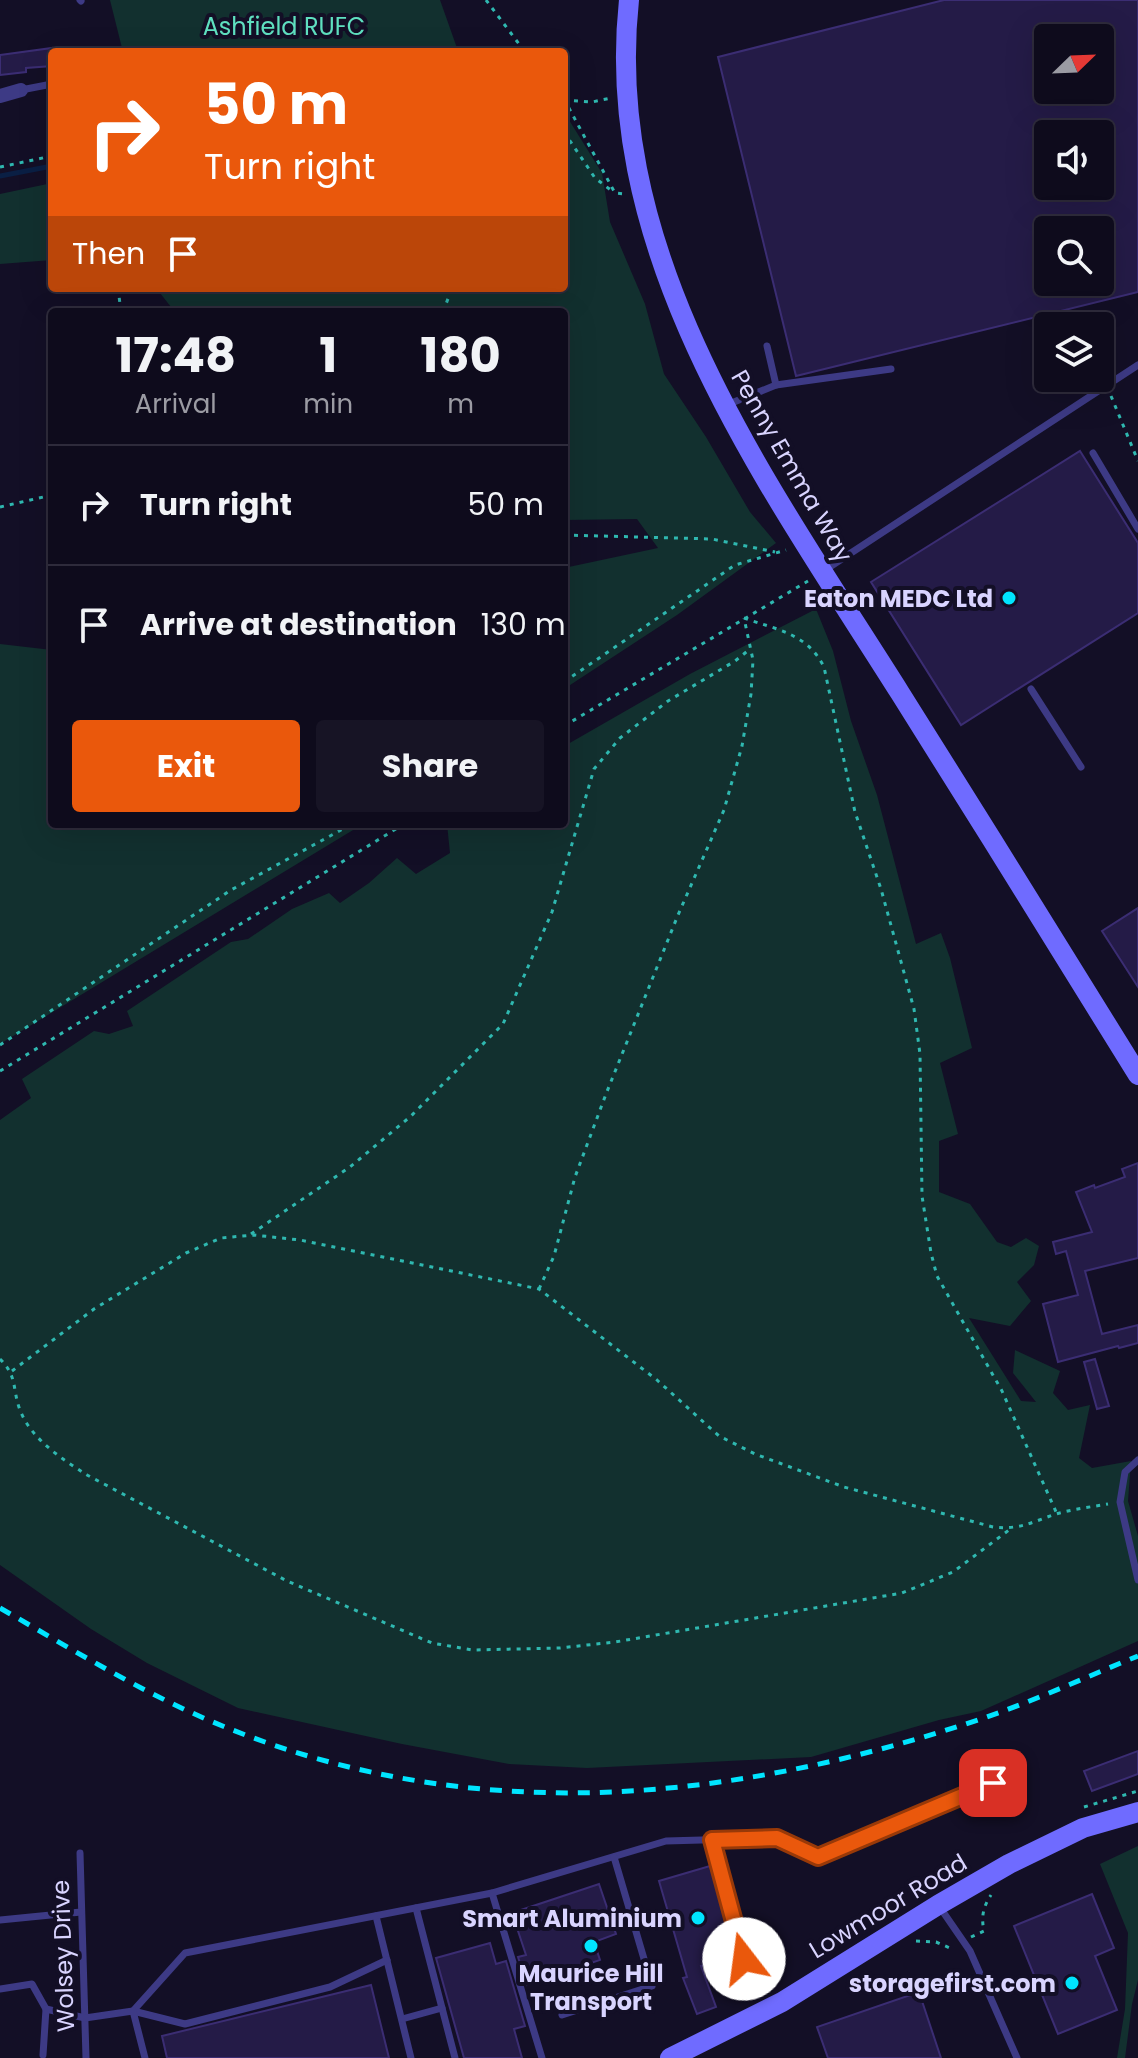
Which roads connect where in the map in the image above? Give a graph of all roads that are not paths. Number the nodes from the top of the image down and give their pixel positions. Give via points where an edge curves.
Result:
1 (629, 0) edge
2 (48, 85) edge
3 (21, 90) joint
4 (0, 96) edge
5 (767, 346) dead end
6 (1138, 365) edge
7 (891, 369) dead end
8 (776, 385) junction
9 (723, 406) junction
10 (1093, 453) dead end
11 (1138, 529) edge
12 (823, 572) junction
13 (1031, 689) dead end
14 (1081, 767) dead end
15 (1138, 1075) edge
16 (1138, 1460) edge
17 (1138, 1580) edge
18 (993, 1783) dead end
19 (1138, 1812) edge
20 (712, 1840) junction
21 (80, 1853) dead end
22 (614, 1857) junction
23 (492, 1893) junction
24 (938, 1905) junction
25 (416, 1908) junction
26 (81, 1912) junction
27 (376, 1916) junction
28 (0, 1920) edge
29 (387, 1960) junction
30 (714, 1977) dead end
31 (0, 1989) edge
32 (442, 2008) junction
33 (46, 2009) junction
34 (133, 2011) junction
35 (562, 2015) dead end
36 (85, 2018) junction
37 (402, 2019) junction
38 (43, 2055) dead end
39 (86, 2058) edge
40 (145, 2058) edge
41 (411, 2058) edge
42 (455, 2058) edge
43 (542, 2058) edge
44 (670, 2058) edge
45 (1017, 2058) edge

1 - 9 main road, Penny Emma Way via 627,95 640,190 663,270
2 - 3 lane
3 - 4 street
5 - 8 lane
6 - 12 lane
7 - 8 lane
8 - 9 lane
9 - 12 main road, Penny Emma Way
10 - 11 lane
12 - 15 main road, Penny Emma Way
13 - 14 lane
16 - 17 lane via 1125,1472 1120,1502
18 - 20 lane via 818,1857 777,1838
19 - 24 main road, Lowmoor Road via 1083,1828
20 - 22 lane via 666,1841
20 - 30 lane via 744,1959
21 - 26 lane, Wolsey Drive
22 - 23 lane
22 - 35 lane via 652,1986
23 - 25 lane
23 - 43 lane
24 - 44 main road, Lowmoor Road via 782,2002
24 - 45 lane via 970,1951
25 - 27 lane
25 - 32 lane
26 - 28 lane
26 - 36 lane, Wolsey Drive
27 - 29 lane
27 - 34 lane via 185,1953
29 - 34 lane via 330,1987 185,2024
29 - 37 lane
31 - 33 lane via 32,1984
32 - 37 lane
32 - 42 lane
33 - 36 lane
33 - 38 lane
34 - 36 lane
34 - 40 lane
36 - 39 lane, Wolsey Drive
37 - 41 lane

